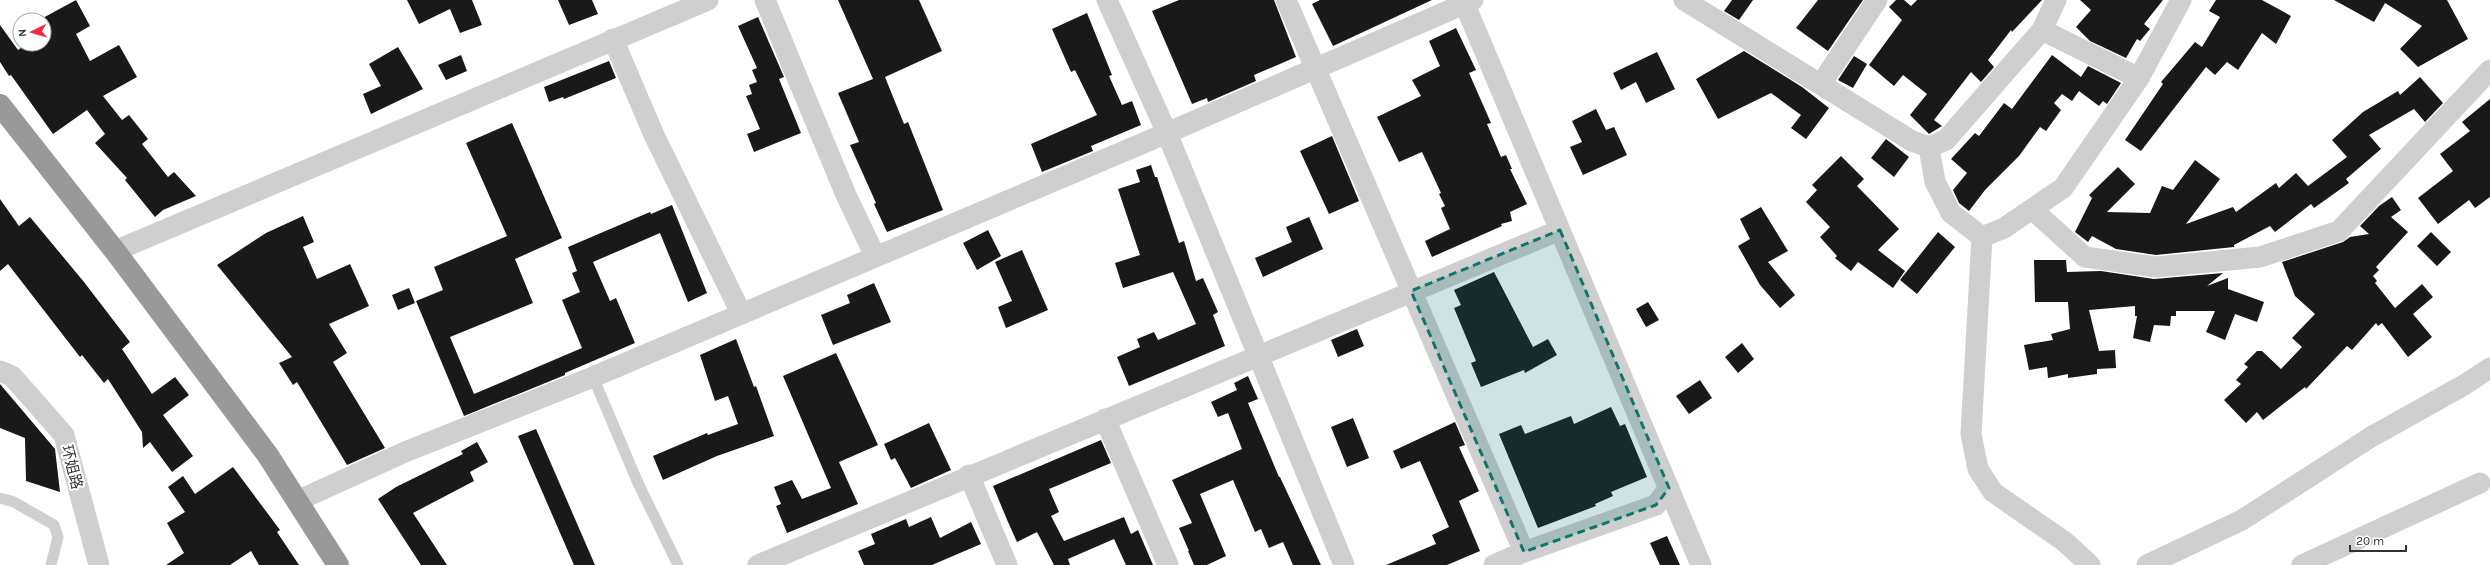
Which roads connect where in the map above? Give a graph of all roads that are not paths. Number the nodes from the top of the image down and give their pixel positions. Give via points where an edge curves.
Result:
1 (708, 0) edge
2 (765, 0) edge
3 (1107, 0) edge
4 (1286, 0) edge
5 (1684, 0) edge
6 (1877, 0) edge
7 (2056, 0) edge
8 (2182, 0) edge
9 (1467, 1) edge
10 (2042, 30) junction
11 (613, 39) junction
12 (1316, 69) junction
13 (2490, 70) edge
14 (2138, 78) junction
15 (1821, 84) junction
16 (0, 105) edge
17 (1167, 133) junction
18 (1929, 147) junction
19 (2033, 210) junction
20 (1560, 230) junction
21 (1982, 237) junction
22 (115, 251) junction
23 (875, 256) junction
24 (1411, 291) junction
25 (741, 313) junction
26 (1258, 355) junction
27 (2490, 368) edge
28 (0, 371) edge
29 (593, 377) junction
30 (1105, 418) junction
31 (970, 475) junction
32 (2480, 483) dead end
33 (1669, 488) junction
34 (0, 498) edge
35 (297, 501) junction
36 (1524, 552) junction
37 (51, 565) edge
38 (98, 565) edge
39 (338, 565) edge
40 (678, 565) edge
41 (758, 565) edge
42 (1006, 565) edge
43 (1168, 565) edge
44 (1344, 565) edge
45 (1494, 565) edge
46 (1701, 565) edge
47 (2090, 565) edge
48 (2147, 565) edge
49 (2302, 565) edge

1 - 11 street
2 - 23 street via 846,195
3 - 17 street
4 - 12 street
5 - 15 street
6 - 15 street
7 - 10 street
8 - 14 street
9 - 12 street
9 - 20 street
10 - 14 street
10 - 18 street via 1946,140
11 - 22 street
11 - 25 street via 654,135
12 - 17 street
12 - 24 street
13 - 19 street via 2339,231 2260,257 2156,267 2085,257
14 - 19 street via 2063,188
15 - 18 street via 1912,141
16 - 22 highway
17 - 23 street
17 - 26 street
18 - 21 street via 1935,182 1951,213
19 - 21 street via 2004,228
20 - 24 street
20 - 33 street
21 - 47 street via 1972,434 1978,469 1993,492 2065,542
22 - 35 highway via 267,454
23 - 25 street
24 - 26 street
24 - 36 street
25 - 29 street
26 - 30 street
26 - 44 street
27 - 48 street via 2371,437 2242,520
28 - 38 street, 环姐路 via 12,376 64,435
29 - 35 street via 405,452
29 - 40 lane via 638,483
30 - 31 street
30 - 43 street
31 - 41 street
31 - 42 street
32 - 49 street
33 - 36 street via 1656,505
33 - 46 street
34 - 37 lane via 14,502 54,525 58,537
35 - 39 highway
36 - 45 street

